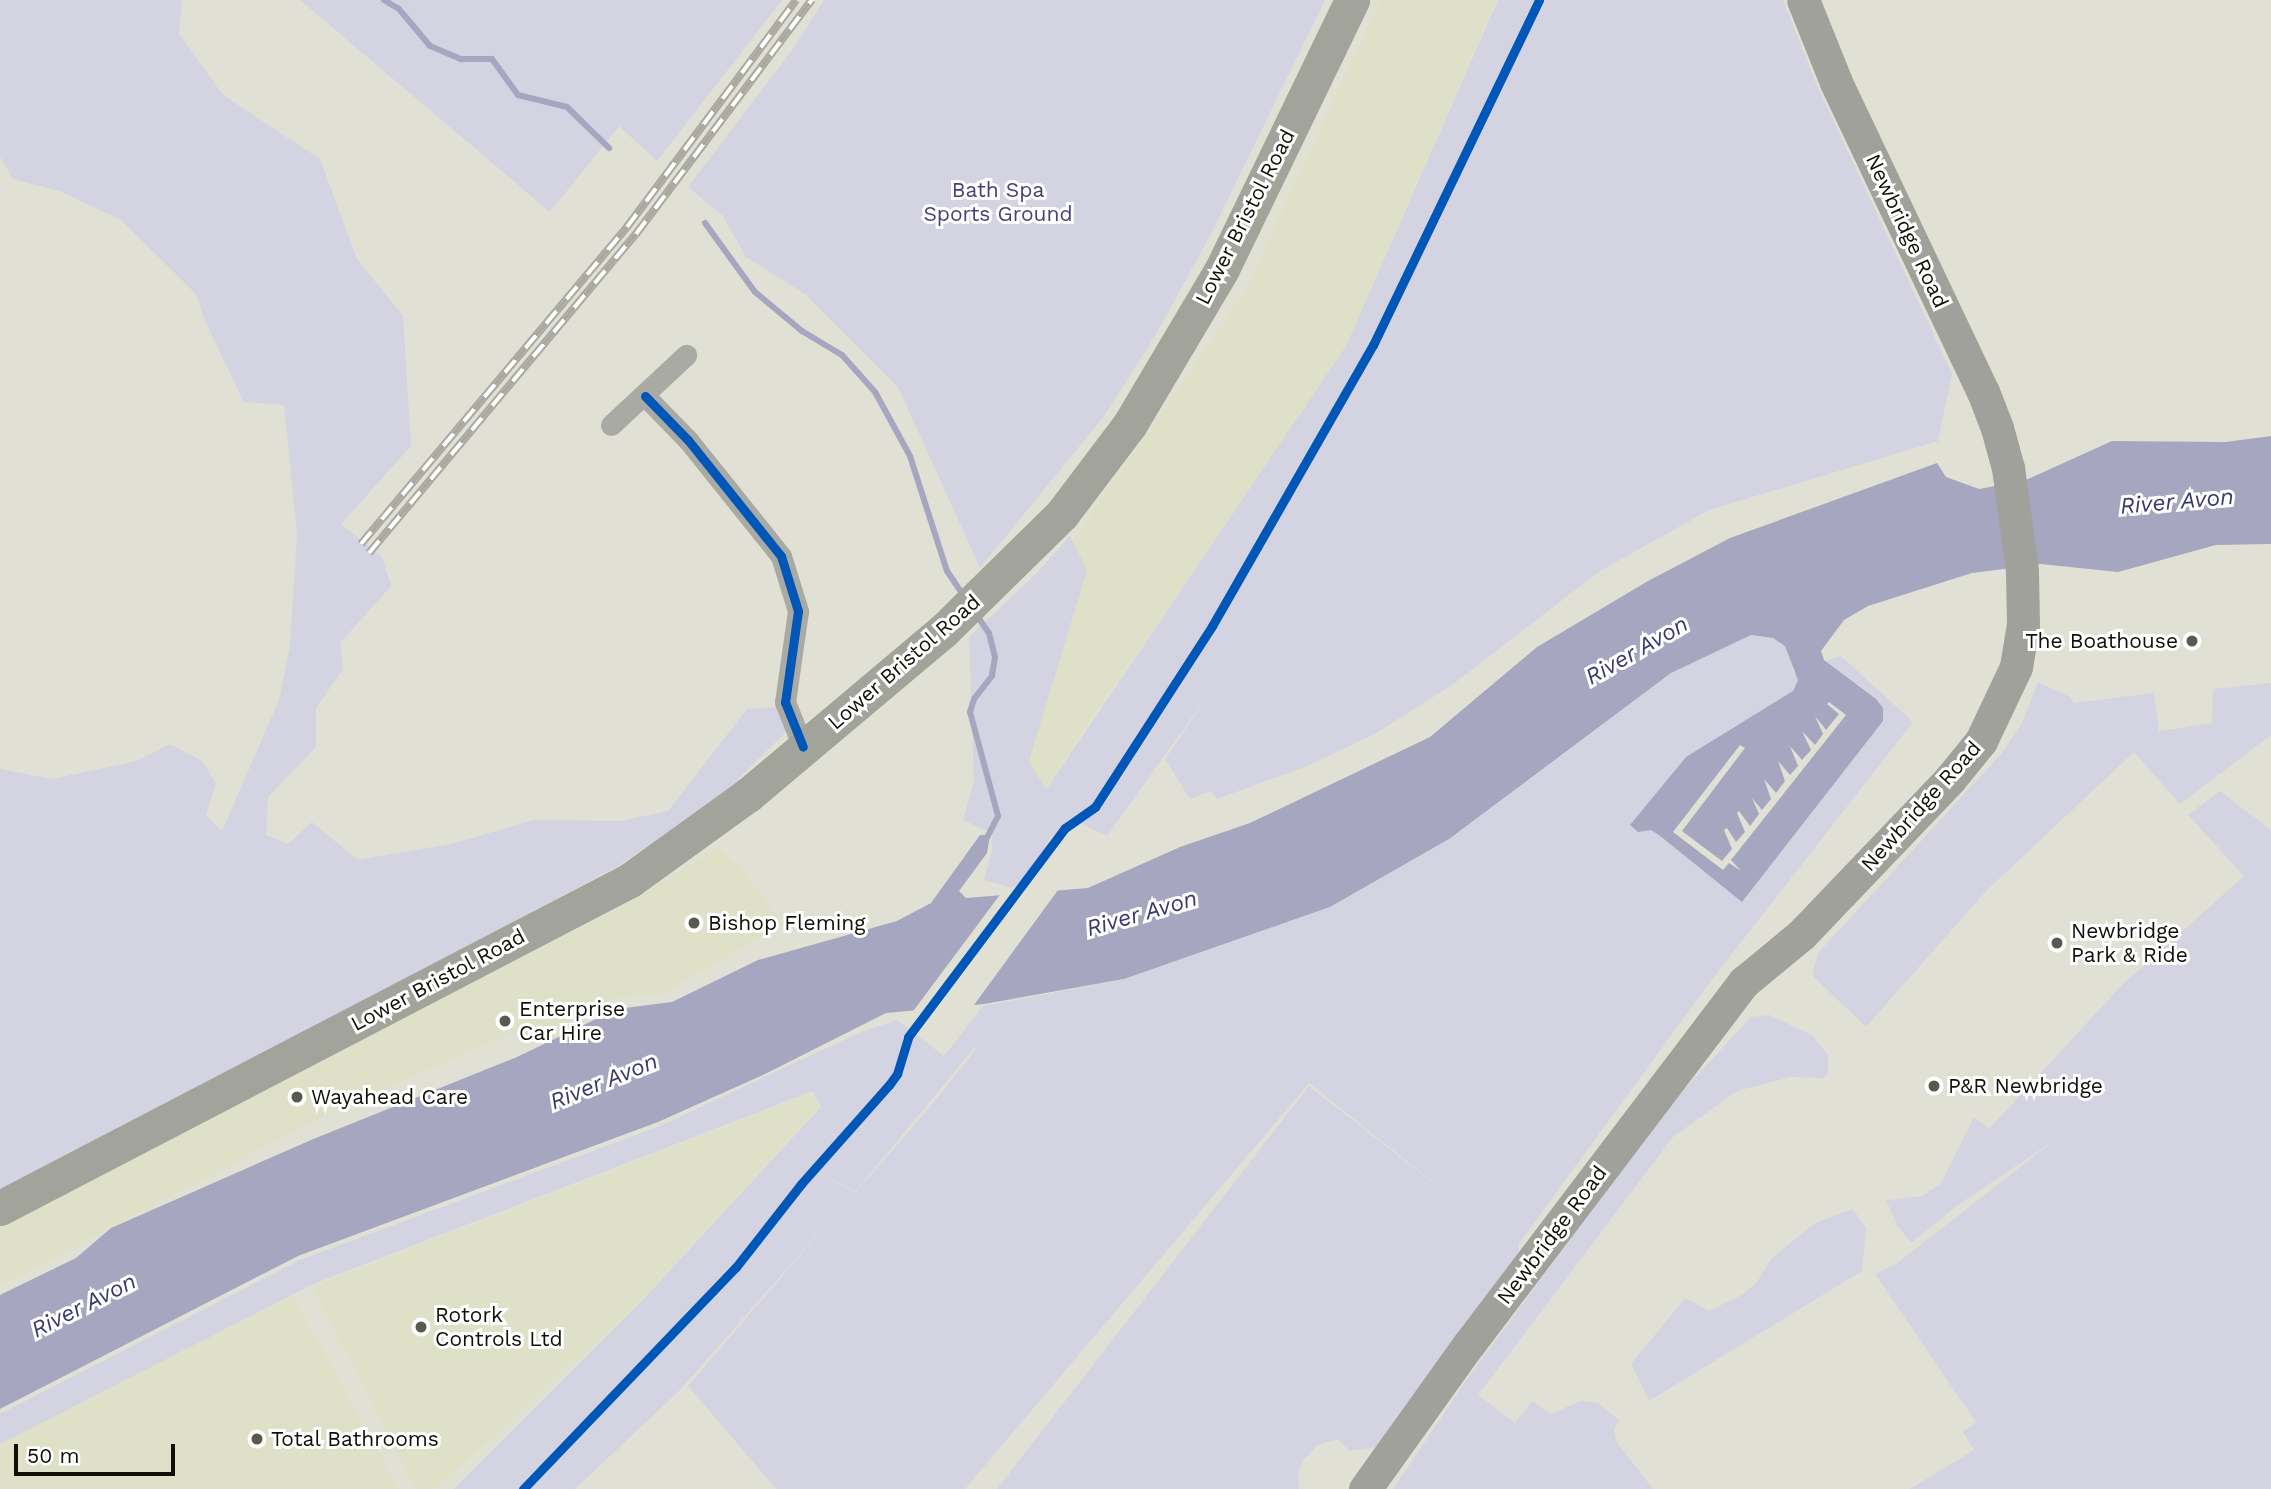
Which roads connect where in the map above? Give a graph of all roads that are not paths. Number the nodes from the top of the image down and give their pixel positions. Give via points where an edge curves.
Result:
1 (1352, 0) edge
2 (1803, 0) edge
3 (687, 355) dead end
4 (645, 396) junction
5 (611, 425) dead end
6 (803, 747) junction
7 (0, 1208) edge
8 (1365, 1489) edge

1 - 6 highway, Lower Bristol Road via 1222,269 1130,424 1062,514 985,592
2 - 8 main road, Newbridge Road via 1836,82 1997,428 2008,468 2022,571 2023,624 2016,667 1981,741 1802,934 1744,982
3 - 4 street
4 - 5 street
4 - 6 street via 704,459 781,556 798,611 785,702
6 - 7 highway, Lower Bristol Road via 748,795 630,880

